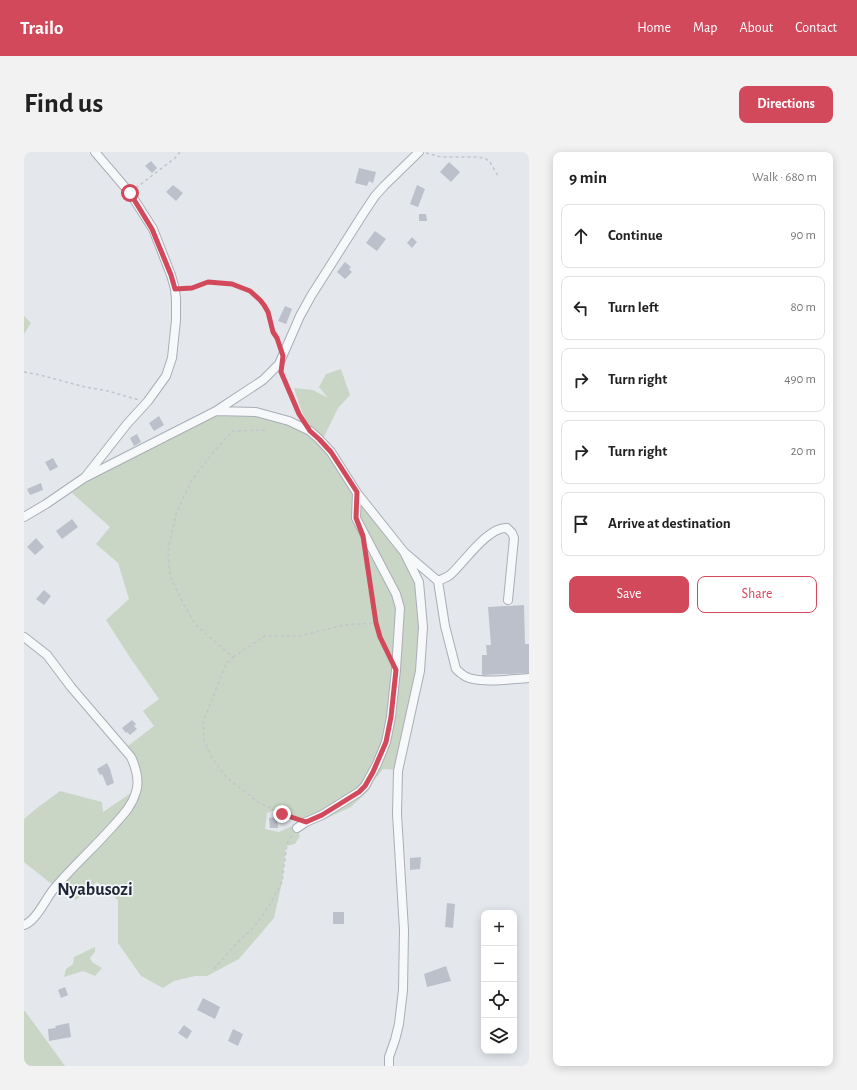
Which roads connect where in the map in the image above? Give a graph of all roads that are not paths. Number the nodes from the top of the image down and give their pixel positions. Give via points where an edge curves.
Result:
1 (94, 152) edge
2 (419, 152) edge
3 (216, 411) junction
4 (84, 478) junction
5 (357, 492) junction
6 (24, 517) edge
7 (404, 552) junction
8 (438, 581) junction
9 (508, 600) dead end
10 (24, 637) edge
11 (529, 678) edge
12 (297, 828) road end
13 (24, 926) edge
14 (389, 1066) edge

1 - 4 street via 130,193 152,229 175,289 176,320 172,358 166,376
2 - 3 street via 375,196 311,296 283,356 273,371
3 - 4 street
3 - 5 street via 263,413 310,431 331,452
4 - 6 street
5 - 7 street
5 - 12 street via 356,518 396,594 400,608 391,717 386,742 369,779 359,792
7 - 8 street
7 - 14 street via 419,582 423,627 420,671 398,771 397,814 404,930 403,990 399,1024 389,1057
8 - 9 street via 450,575 489,534 497,529 507,528 514,538
8 - 11 street via 445,626 456,669 468,678 479,680
10 - 13 street via 47,655 70,687 131,757 138,781 137,791 130,806 62,880 32,920

